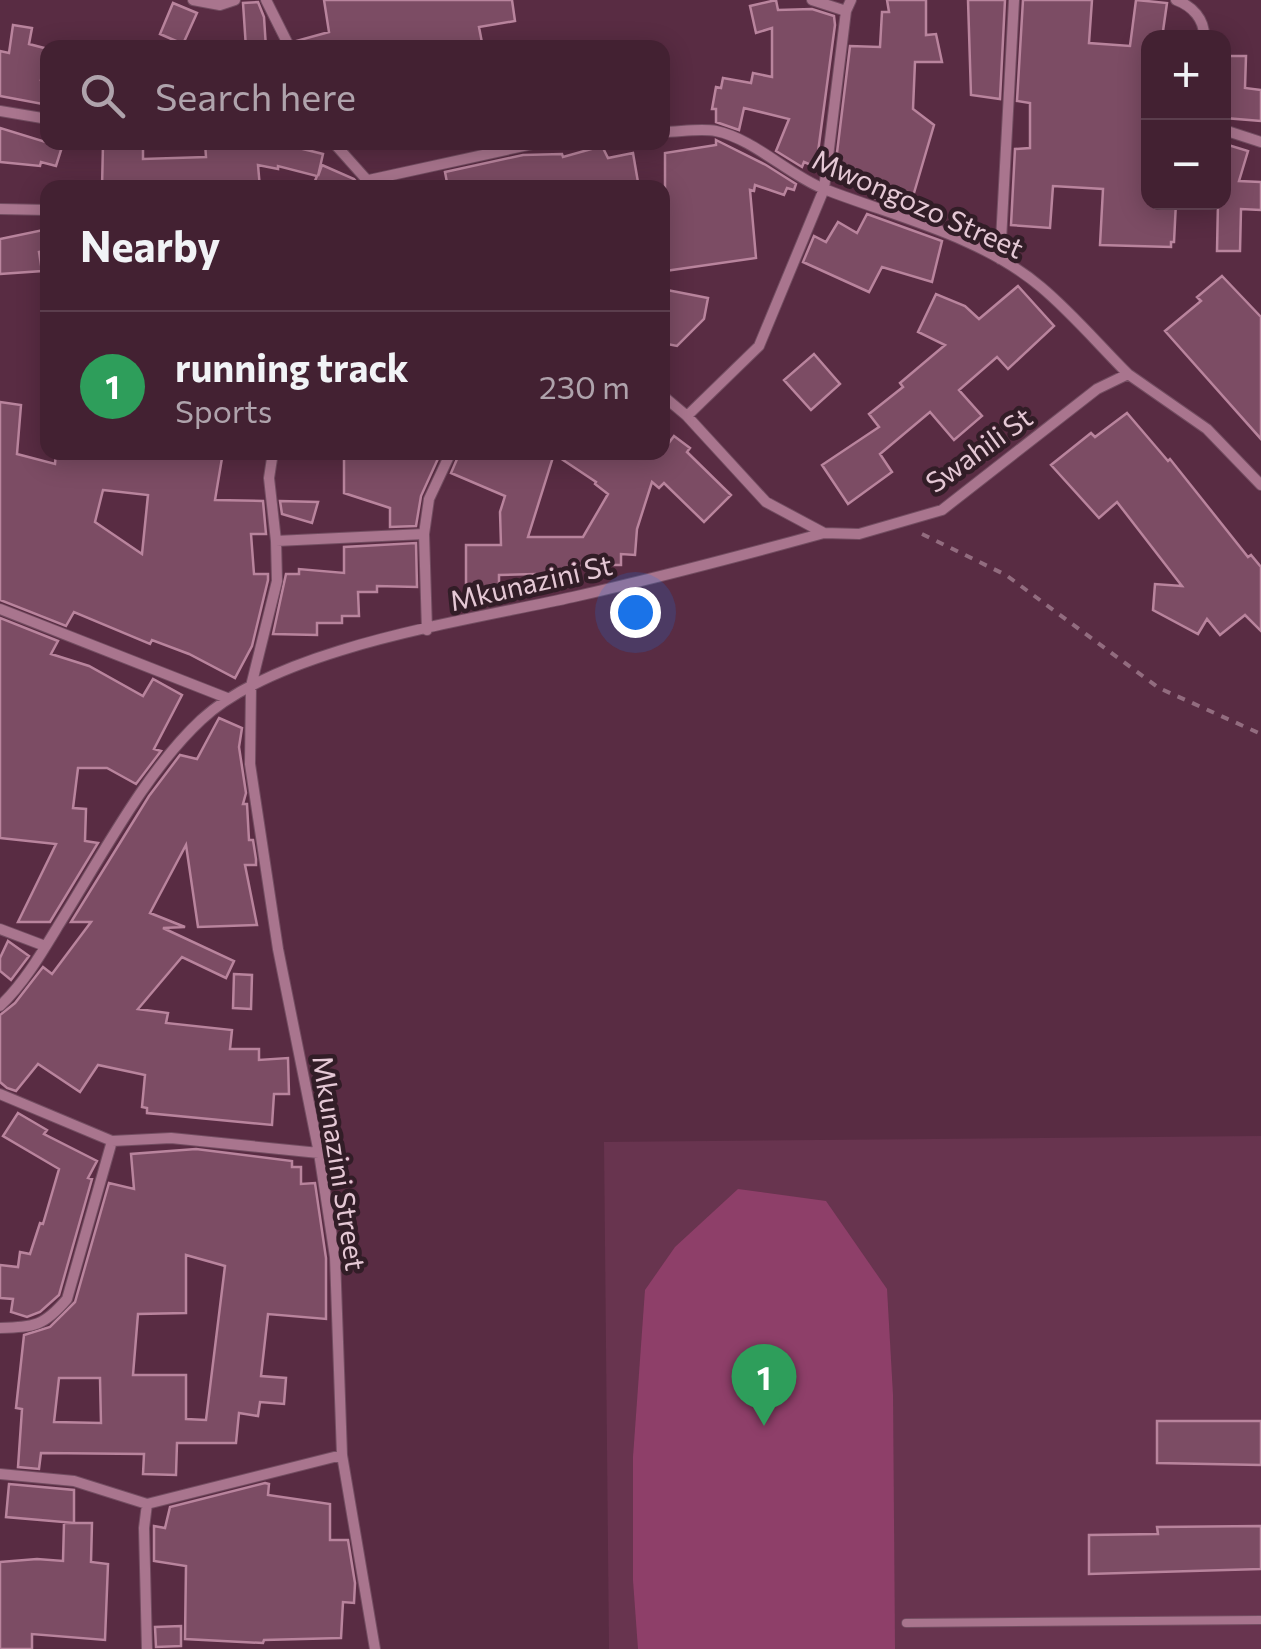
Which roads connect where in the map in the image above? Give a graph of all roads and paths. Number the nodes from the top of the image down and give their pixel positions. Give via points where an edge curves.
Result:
1 (194, 0) edge
2 (235, 0) edge
3 (812, 0) edge
4 (1014, 0) edge
5 (1176, 0) edge
6 (270, 1) edge
7 (848, 6) edge
8 (1202, 30) edge
9 (287, 40) edge
10 (0, 111) edge
11 (40, 118) edge
12 (670, 132) edge
13 (1231, 132) edge
14 (1261, 142) edge
15 (340, 150) edge
16 (509, 150) edge
17 (367, 180) edge
18 (387, 180) edge
19 (824, 189) junction
20 (0, 210) edge
21 (40, 210) edge
22 (1000, 259) junction
23 (1128, 374) junction
24 (670, 402) edge
25 (687, 416) junction
26 (271, 460) edge
27 (447, 460) edge
28 (1261, 486) edge
29 (900, 523) junction
30 (824, 533) junction
31 (424, 534) junction
32 (276, 541) junction
33 (0, 608) edge
34 (427, 630) junction
35 (251, 686) junction
36 (227, 698) junction
37 (1261, 734) edge
38 (0, 929) edge
39 (46, 946) junction
40 (0, 1006) edge
41 (0, 1094) edge
42 (112, 1142) junction
43 (319, 1153) junction
44 (0, 1328) edge
45 (342, 1455) junction
46 (0, 1474) edge
47 (147, 1504) junction
48 (1261, 1620) edge
49 (906, 1623) dead end
50 (147, 1649) edge
51 (376, 1649) edge

1 - 2 street
3 - 7 street
4 - 22 street
5 - 8 street via 1199,16
6 - 9 street
7 - 19 street
10 - 11 street
12 - 19 street, Mwongozo Street via 714,130 747,142
13 - 14 street
15 - 17 street
16 - 18 street
19 - 22 street, Mwongozo Street
19 - 25 street via 759,346
20 - 21 street
22 - 23 street, Mwongozo Street via 1040,286
23 - 28 street via 1207,429
23 - 29 street, Swahili St via 1097,389 942,510
24 - 25 street
25 - 30 street via 766,502
26 - 32 street, Mkunazini Street
27 - 31 street
29 - 30 street, Swahili St via 859,534
29 - 37 path via 1006,575 1160,688
30 - 34 street, Mkunazini St
31 - 32 street
31 - 34 street
32 - 35 street, Mkunazini Street via 277,580
33 - 36 street
34 - 35 street, Mkunazini St via 315,658
35 - 36 street, Mkunazini St
35 - 43 street, Mkunazini Street via 250,764
36 - 39 street, Mkunazini St via 155,774
38 - 39 street
39 - 40 street, Mkunazini St
41 - 42 street
42 - 43 street via 171,1138
42 - 44 street via 67,1299 32,1327
43 - 45 street, Mkunazini Street via 335,1257
45 - 47 street
45 - 51 street, Mkunazini Street
46 - 47 street via 74,1481
47 - 50 street
48 - 49 lane

